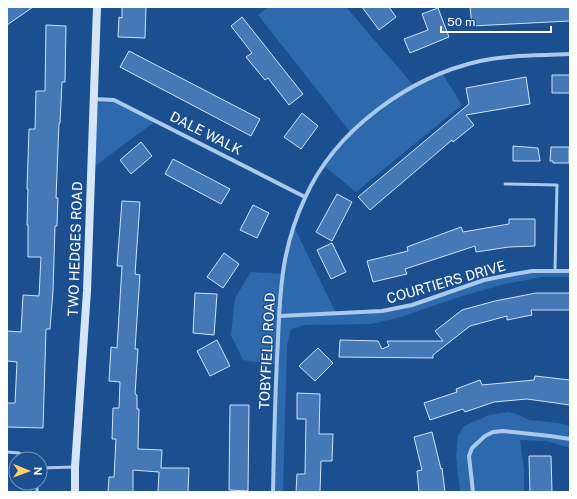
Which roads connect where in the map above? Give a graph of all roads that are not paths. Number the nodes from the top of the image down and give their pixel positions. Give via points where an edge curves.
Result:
1 (97, 7) edge
2 (570, 54) edge
3 (94, 99) junction
4 (505, 184) dead end
5 (305, 197) junction
6 (555, 270) junction
7 (570, 271) edge
8 (279, 316) junction
9 (570, 440) edge
10 (75, 466) junction
11 (48, 468) edge
12 (75, 492) edge
13 (273, 492) edge
14 (472, 492) edge

1 - 3 street, TWO HEDGES ROAD
2 - 5 street, TOBYFIELD ROAD via 517,56 479,62 442,73 414,86 384,105 352,133 324,166
3 - 5 street, DALE WALK via 114,100
3 - 10 street, TWO HEDGES ROAD via 87,291
4 - 6 lane via 556,185
5 - 8 street, TOBYFIELD ROAD via 285,260
6 - 7 street, COURTIERS DRIVE
6 - 8 street, COURTIERS DRIVE via 484,280 437,297 382,311
8 - 13 street, TOBYFIELD ROAD
9 - 14 street via 503,431 485,436 472,448 469,456
10 - 11 lane
10 - 12 street, TWO HEDGES ROAD

